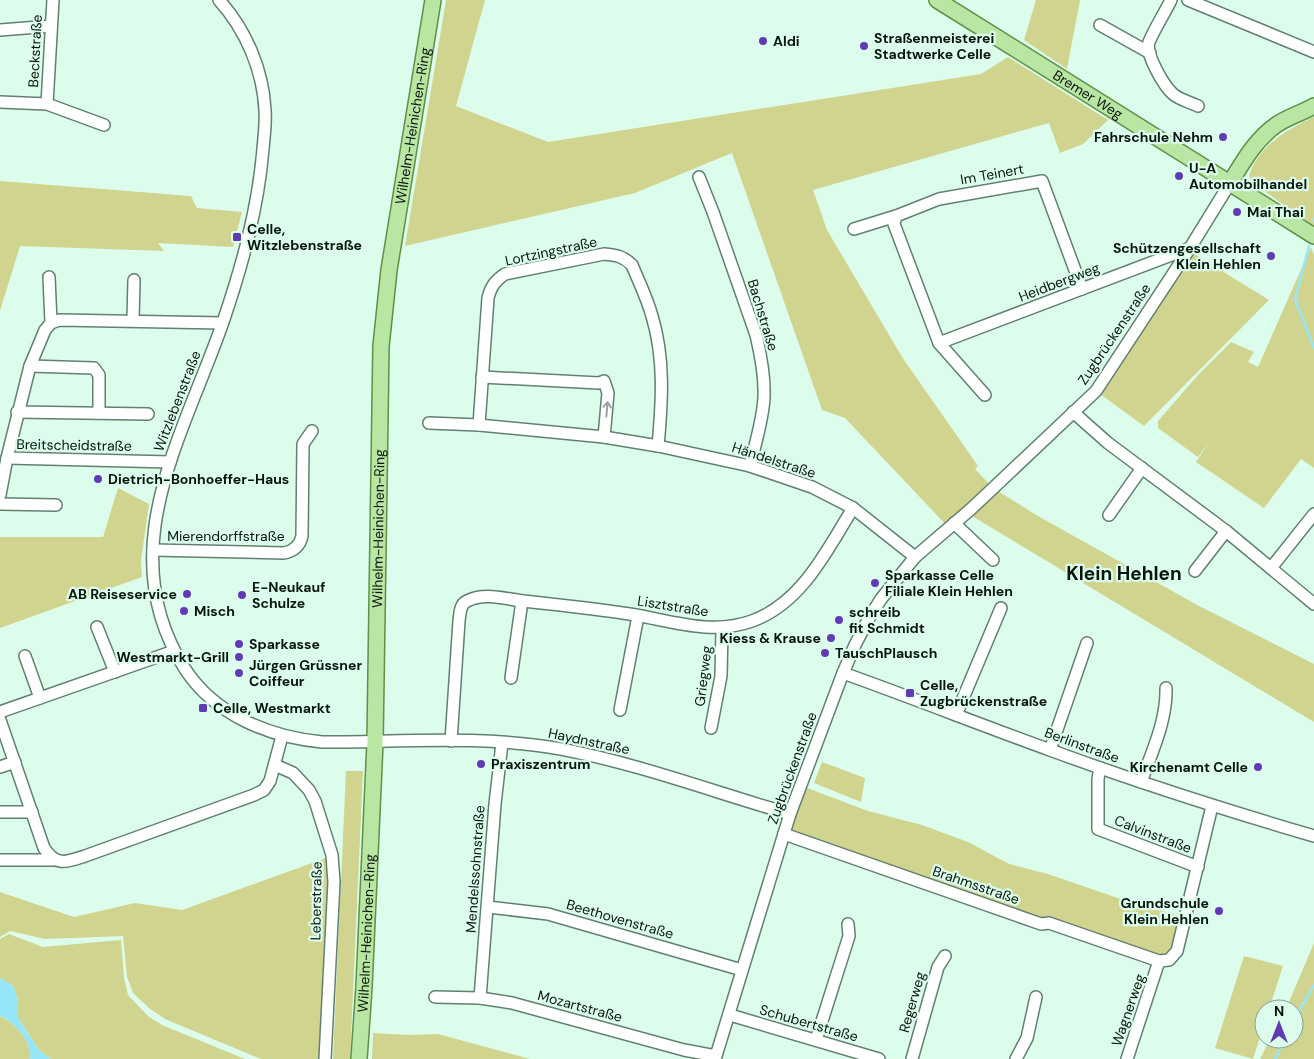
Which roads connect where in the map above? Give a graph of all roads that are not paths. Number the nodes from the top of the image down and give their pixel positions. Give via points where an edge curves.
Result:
1 (53, 0) edge
2 (219, 0) edge
3 (433, 0) edge
4 (937, 0) edge
5 (1171, 0) edge
6 (1188, 0) edge
7 (1205, 3) edge
8 (1100, 25) dead end
9 (51, 26) junction
10 (0, 30) edge
11 (1314, 52) edge
12 (1150, 53) junction
13 (0, 102) edge
14 (47, 104) junction
15 (1198, 106) dead end
16 (1314, 106) edge
17 (104, 124) dead end
18 (699, 177) dead end
19 (1230, 183) junction
20 (896, 216) junction
21 (854, 230) dead end
22 (1314, 236) edge
23 (1190, 248) junction
24 (49, 278) dead end
25 (134, 280) dead end
26 (1082, 289) junction
27 (133, 320) junction
28 (51, 323) junction
29 (222, 323) junction
30 (939, 343) junction
31 (30, 366) junction
32 (482, 377) junction
33 (985, 395) dead end
34 (17, 412) junction
35 (1074, 412) junction
36 (99, 413) junction
37 (148, 414) dead end
38 (429, 423) dead end
39 (479, 425) junction
40 (312, 430) dead end
41 (604, 437) junction
42 (658, 446) junction
43 (6, 458) junction
44 (170, 462) junction
45 (750, 466) junction
46 (1142, 468) junction
47 (0, 495) edge
48 (0, 504) edge
49 (56, 505) dead end
50 (854, 508) junction
51 (1314, 514) edge
52 (1109, 515) dead end
53 (954, 523) junction
54 (1226, 531) junction
55 (153, 550) junction
56 (915, 557) junction
57 (993, 560) dead end
58 (1271, 568) junction
59 (1196, 572) dead end
60 (522, 600) junction
61 (1314, 604) edge
62 (1001, 608) dead end
63 (638, 616) junction
64 (97, 627) dead end
65 (722, 628) junction
66 (1087, 643) dead end
67 (174, 651) junction
68 (26, 656) dead end
69 (114, 672) junction
70 (844, 673) junction
71 (511, 678) dead end
72 (1166, 688) dead end
73 (40, 698) junction
74 (620, 710) dead end
75 (0, 712) edge
76 (956, 715) junction
77 (0, 720) edge
78 (711, 728) dead end
79 (282, 736) junction
80 (451, 741) junction
81 (374, 742) junction
82 (502, 743) junction
83 (1050, 750) junction
84 (14, 762) junction
85 (275, 765) junction
86 (0, 767) edge
87 (1100, 768) junction
88 (1141, 782) junction
89 (1212, 806) junction
90 (0, 812) edge
91 (32, 812) junction
92 (790, 814) junction
93 (784, 834) junction
94 (1314, 836) edge
95 (0, 860) edge
96 (54, 860) junction
97 (1198, 867) junction
98 (488, 906) junction
99 (848, 924) dead end
100 (945, 956) dead end
101 (1159, 962) junction
102 (742, 970) junction
103 (435, 997) dead end
104 (1036, 997) dead end
105 (480, 998) junction
106 (730, 1015) junction
107 (816, 1040) junction
108 (716, 1056) joint
109 (325, 1059) edge
110 (359, 1059) edge
111 (879, 1059) edge
112 (912, 1059) edge
113 (1016, 1059) edge
114 (1127, 1059) edge

1 - 9 street, Beckstraße
2 - 29 street, Witzlebenstraße via 242,33 255,60 265,110 258,197
3 - 81 main road, Wilhelm-Heinichen-Ring via 389,270 382,346
4 - 19 main road, Bremer Weg
5 - 12 street via 1148,44
6 - 7 street
7 - 11 street
8 - 12 street
9 - 10 street
9 - 14 street, Beckstraße
12 - 15 street via 1168,88 1178,98
13 - 14 street, Beckstraße
14 - 17 street, Beckstraße
16 - 19 main road via 1276,125 1264,135
18 - 45 street, Bachstraße via 761,356 764,398
19 - 22 main road, Bremer Weg
19 - 23 street, Zugbrückenstraße
20 - 21 street, Im Teinert
20 - 26 street, Im Teinert via 940,199 1042,181
20 - 30 street via 894,224
23 - 26 street, Heidbergweg
23 - 35 street, Zugbrückenstraße via 1096,391
24 - 28 street
25 - 27 street
26 - 30 street, Heidbergweg
27 - 28 street via 60,320
27 - 29 street
28 - 31 street, Breitscheidstraße
29 - 44 street, Witzlebenstraße
30 - 33 street
31 - 34 street, Breitscheidstraße
31 - 36 street via 94,368 99,375
32 - 39 street, Lortzingstraße
41 -> 32 street via 608,392 604,381 599,384
32 - 42 street, Lortzingstraße via 488,298 496,280 505,274 604,254 618,255 632,265 658,339 662,388
34 - 36 street
34 - 43 street, Breitscheidstraße
35 - 46 street via 1108,444
35 - 53 street, Zugbrückenstraße
36 - 37 street
38 - 39 street, Händelstraße
39 - 41 street, Händelstraße
40 - 55 street, Mierendorffstraße via 303,444 302,536 296,549 284,553
41 - 42 street, Händelstraße
42 - 45 street, Händelstraße
43 - 44 street, Breitscheidstraße
43 - 47 street, Breitscheidstraße
44 - 55 street, Witzlebenstraße via 156,515
45 - 50 street, Händelstraße via 812,487
46 - 52 street
46 - 54 street
48 - 49 street
50 - 56 street, Händelstraße
50 - 65 street, Lisztstraße via 806,582 792,597 752,621
51 - 58 street
53 - 56 street, Zugbrückenstraße
53 - 57 street
54 - 58 street
54 - 59 street
55 - 67 street, Witzlebenstraße via 156,600
56 - 70 street, Zugbrückenstraße via 872,613
58 - 61 street
60 - 63 street, Lisztstraße
60 - 71 street
60 - 80 street, Lisztstraße via 490,596 473,598 461,609
62 - 76 street
63 - 65 street, Lisztstraße via 687,626
63 - 74 street
64 - 69 street
65 - 78 street, Griegweg via 721,676
66 - 83 street
67 - 69 street
67 - 79 street, Witzlebenstraße via 198,686 212,699 238,718
68 - 73 street
69 - 73 street
70 - 76 street, Berlinstraße
70 - 92 street, Zugbrückenstraße
72 - 88 street via 1166,704
73 - 75 street
76 - 83 street, Berlinstraße
77 - 84 street
79 - 81 street, Witzlebenstraße via 322,742
79 - 85 street
80 - 81 street, Haydnstraße
80 - 82 street, Haydnstraße
81 - 110 main road, Wilhelm-Heinichen-Ring
82 - 92 street, Haydnstraße via 560,749 611,760
82 - 98 street, Mendelssohnstraße
83 - 87 street, Berlinstraße
84 - 86 street
84 - 91 street
85 - 96 street via 264,790 254,795 70,861
85 - 109 street, Leberstraße via 293,773 309,790 332,855 334,882
87 - 88 street, Berlinstraße
87 - 97 street, Calvinstraße via 1098,829
88 - 89 street, Berlinstraße
89 - 94 street, Berlinstraße
89 - 97 street, Wagnerweg
90 - 91 street
91 - 96 street via 44,848
92 - 93 street, Zugbrückenstraße
93 - 101 street, Brahmsstraße
93 - 102 street, Zugbrückenstraße
95 - 96 street
97 - 101 street, Wagnerweg via 1177,951 1169,960
98 - 102 street, Beethovenstraße via 548,914
98 - 105 street, Mendelssohnstraße
99 - 107 street via 849,936
100 - 112 street, Regerweg via 938,967
101 - 114 street, Wagnerweg
102 - 106 street, Zugbrückenstraße
103 - 105 street, Mozartstraße
104 - 113 street via 1027,1038
105 - 108 street, Mozartstraße via 512,1003
106 - 107 street, Schubertstraße
106 - 108 street, Zugbrückenstraße
107 - 111 street, Schubertstraße

